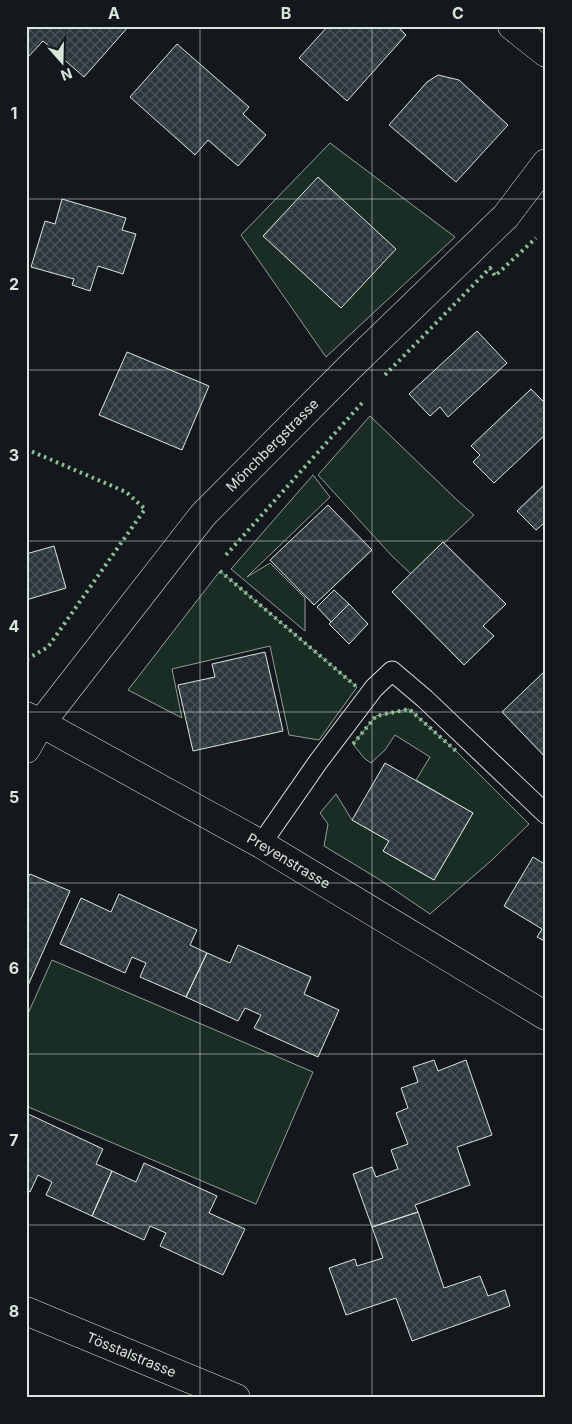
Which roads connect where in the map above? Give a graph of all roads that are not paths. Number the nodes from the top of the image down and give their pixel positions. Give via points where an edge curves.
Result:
1 (512, 26) edge
2 (546, 54) edge
3 (546, 164) edge
4 (34, 720) edge
5 (26, 749) edge
6 (546, 814) edge
7 (262, 844) junction
8 (546, 1016) edge
9 (26, 1312) edge
10 (236, 1398) edge

1 - 2 street
3 - 4 street, Mönchbergstrasse via 506,216 203,515
4 - 5 street, Mönchbergstrasse
4 - 7 street, Preyenstrasse
6 - 7 lane via 392,671 374,688 323,755
7 - 8 street, Preyenstrasse
9 - 10 street, Tösstalstrasse

